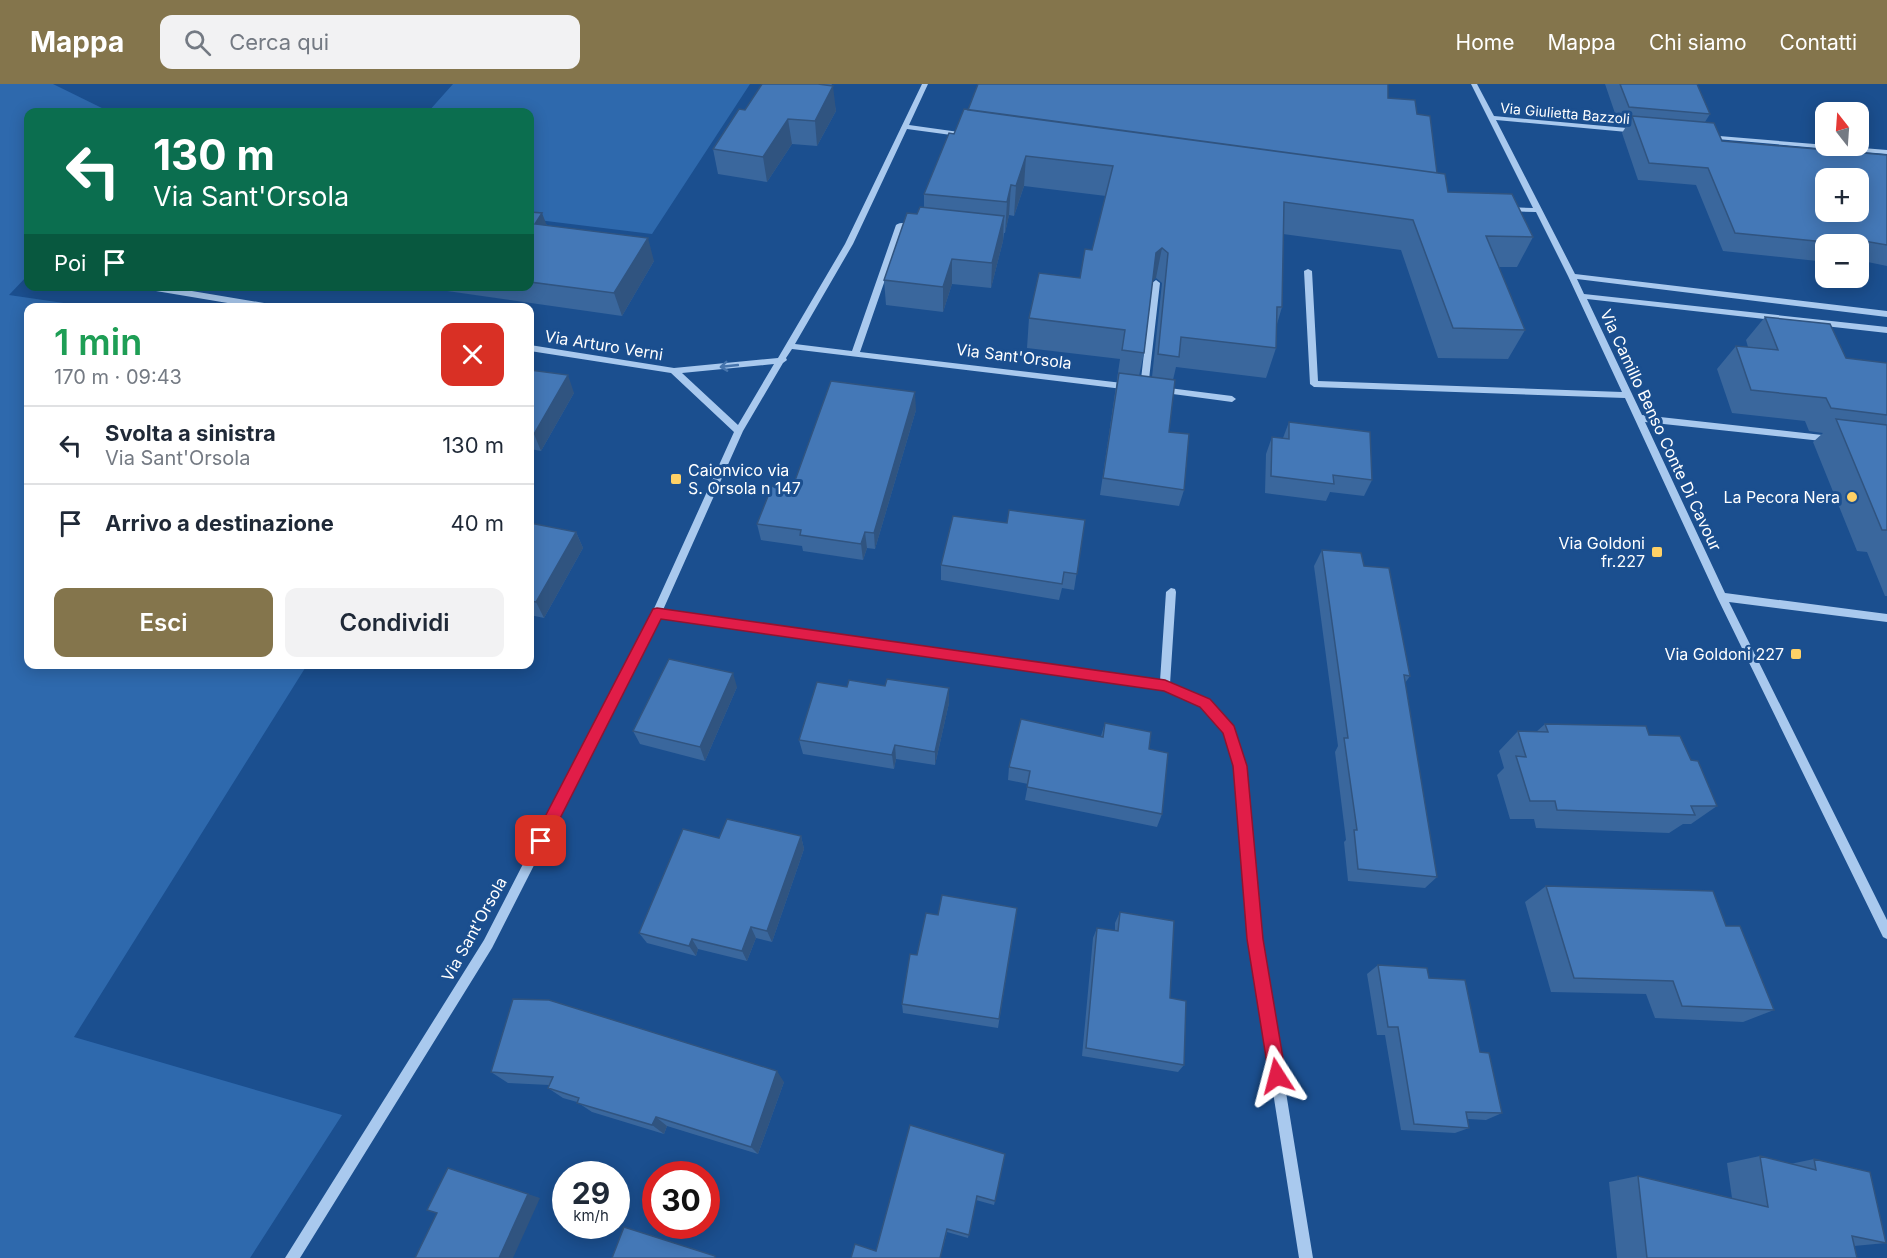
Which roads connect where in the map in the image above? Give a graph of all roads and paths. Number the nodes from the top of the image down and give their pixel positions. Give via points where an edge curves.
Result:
1 (925, 84) edge
2 (1474, 84) edge
3 (1491, 118) junction
4 (907, 127) junction
5 (1643, 131) edge
6 (978, 136) edge
7 (1701, 136) edge
8 (1887, 152) edge
9 (1499, 209) edge
10 (1537, 210) junction
11 (923, 228) edge
12 (1308, 271) dead end
13 (1572, 276) junction
14 (1156, 283) edge
15 (174, 291) edge
16 (1581, 296) junction
17 (246, 303) edge
18 (1887, 314) edge
19 (1887, 330) edge
20 (791, 346) junction
21 (534, 349) edge
22 (855, 354) junction
23 (783, 360) junction
24 (674, 371) junction
25 (1144, 388) junction
26 (1627, 395) junction
27 (1232, 399) dead end
28 (1637, 418) junction
29 (740, 431) junction
30 (1839, 440) edge
31 (1171, 592) dead end
32 (1722, 597) junction
33 (657, 613) junction
34 (1887, 618) edge
35 (1165, 686) junction
36 (1887, 933) edge
37 (292, 1258) edge
38 (1306, 1258) edge

1 - 4 street, Via Sant'Orsola
2 - 3 street, Via Camillo Benso Conte Di Cavour
3 - 5 street, Via Giulietta Bazzoli
3 - 10 street, Via Camillo Benso Conte Di Cavour
4 - 6 street
4 - 20 street, Via Sant'Orsola via 849,244
7 - 8 street
9 - 10 street
10 - 13 street, Via Camillo Benso Conte Di Cavour
11 - 22 street via 900,225
12 - 26 street via 1314,384
13 - 16 street, Via Camillo Benso Conte Di Cavour
13 - 18 street
14 - 25 street
15 - 17 street
16 - 19 street
16 - 26 street, Via Camillo Benso Conte Di Cavour
20 - 22 street, Via Sant'Orsola
20 - 23 street, Via Sant'Orsola
21 - 24 street, Via Arturo Verni
22 - 25 street, Via Sant'Orsola
23 -> 24 street, Via Arturo Verni
23 - 29 street, Via Sant'Orsola
24 - 29 street, Via Arturo Verni
25 - 27 street, Via Sant'Orsola
26 - 28 street, Via Camillo Benso Conte Di Cavour
28 - 30 street
28 - 32 street, Via Camillo Benso Conte Di Cavour
29 - 33 street, Via Sant'Orsola
31 - 35 street
32 - 34 street
32 - 36 street, Via Camillo Benso Conte Di Cavour
33 - 35 street
33 - 37 street, Via Sant'Orsola via 488,944
35 - 38 street via 1205,703 1229,730 1240,766 1255,939

